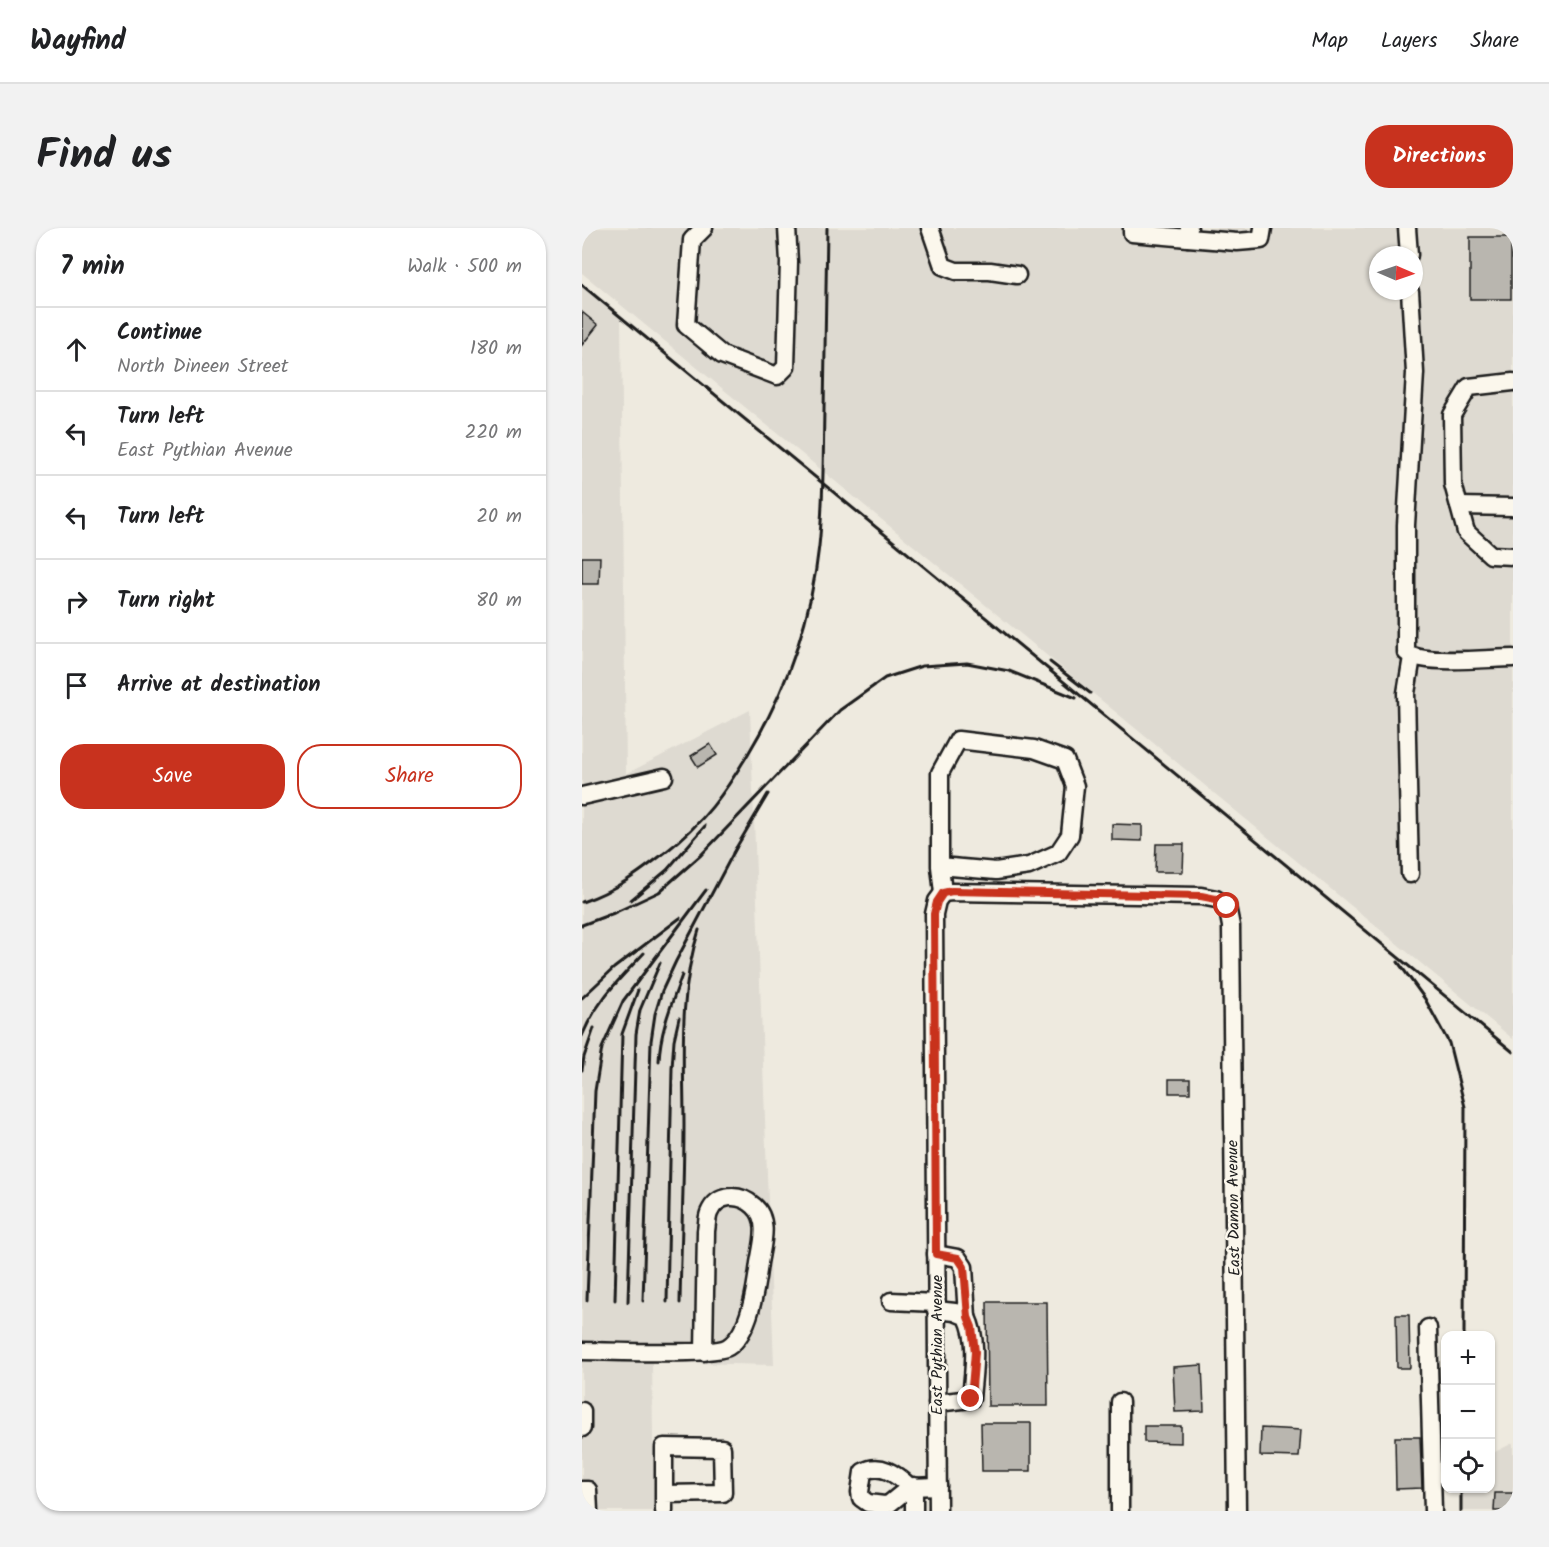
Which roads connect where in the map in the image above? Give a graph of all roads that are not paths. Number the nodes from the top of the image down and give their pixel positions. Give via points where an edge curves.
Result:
1 (704, 228) edge
2 (787, 228) edge
3 (930, 228) edge
4 (1132, 228) edge
5 (1263, 228) edge
6 (1407, 228) edge
7 (1189, 233) edge
8 (1408, 246) edge
9 (1017, 275) dead end
10 (1410, 300) edge
11 (1513, 382) edge
12 (1459, 506) junction
13 (1513, 507) edge
14 (1513, 556) edge
15 (1412, 657) junction
16 (1513, 658) edge
17 (664, 777) dead end
18 (582, 796) edge
19 (940, 866) junction
20 (1410, 874) dead end
21 (943, 893) junction
22 (936, 1254) junction
23 (891, 1301) dead end
24 (936, 1307) junction
25 (968, 1317) junction
26 (1428, 1328) dead end
27 (582, 1351) edge
28 (705, 1352) junction
29 (1120, 1402) dead end
30 (937, 1403) junction
31 (582, 1411) edge
32 (582, 1428) edge
33 (584, 1485) edge
34 (938, 1486) junction
35 (664, 1494) junction
36 (589, 1511) edge
37 (664, 1511) edge
38 (914, 1511) edge
39 (938, 1511) edge
40 (1120, 1511) edge
41 (1237, 1511) edge
42 (1433, 1511) edge

1 - 2 street via 692,240 686,325 722,355 777,376 786,367
3 - 9 street via 943,266 956,271
4 - 7 street via 1132,234
5 - 7 street via 1261,240 1237,242
6 - 8 street
10 - 15 street via 1414,373 1406,525 1406,652
11 - 12 street via 1469,387 1452,415 1453,484
12 - 13 street
12 - 14 street via 1466,532 1483,548 1491,555
15 - 16 street
15 - 20 street via 1406,693
17 - 18 street
19 - 19 street via 940,773 958,740 1034,749 1065,760 1075,786 1070,835 1058,853 1029,866 996,871
19 - 21 street
21 - 22 street, East Pythian Avenue via 934,914
21 - 41 street, East Damon Avenue via 1201,896 1227,906 1231,926
22 - 24 street, East Pythian Avenue
22 - 25 street via 958,1258 964,1267
23 - 24 street
24 - 25 street
24 - 30 street, East Pythian Avenue
25 - 30 street via 975,1352 971,1399
26 - 42 street
27 - 28 street
28 - 28 street via 728,1348 740,1335 756,1287 763,1220 756,1208 737,1197 717,1200 709,1213
29 - 40 street
30 - 34 street, East Pythian Avenue
31 - 32 street
33 - 36 street
34 - 38 street via 912,1487
34 - 39 street, East Pythian Avenue
35 - 35 street via 664,1447 722,1448 723,1493
35 - 37 street

